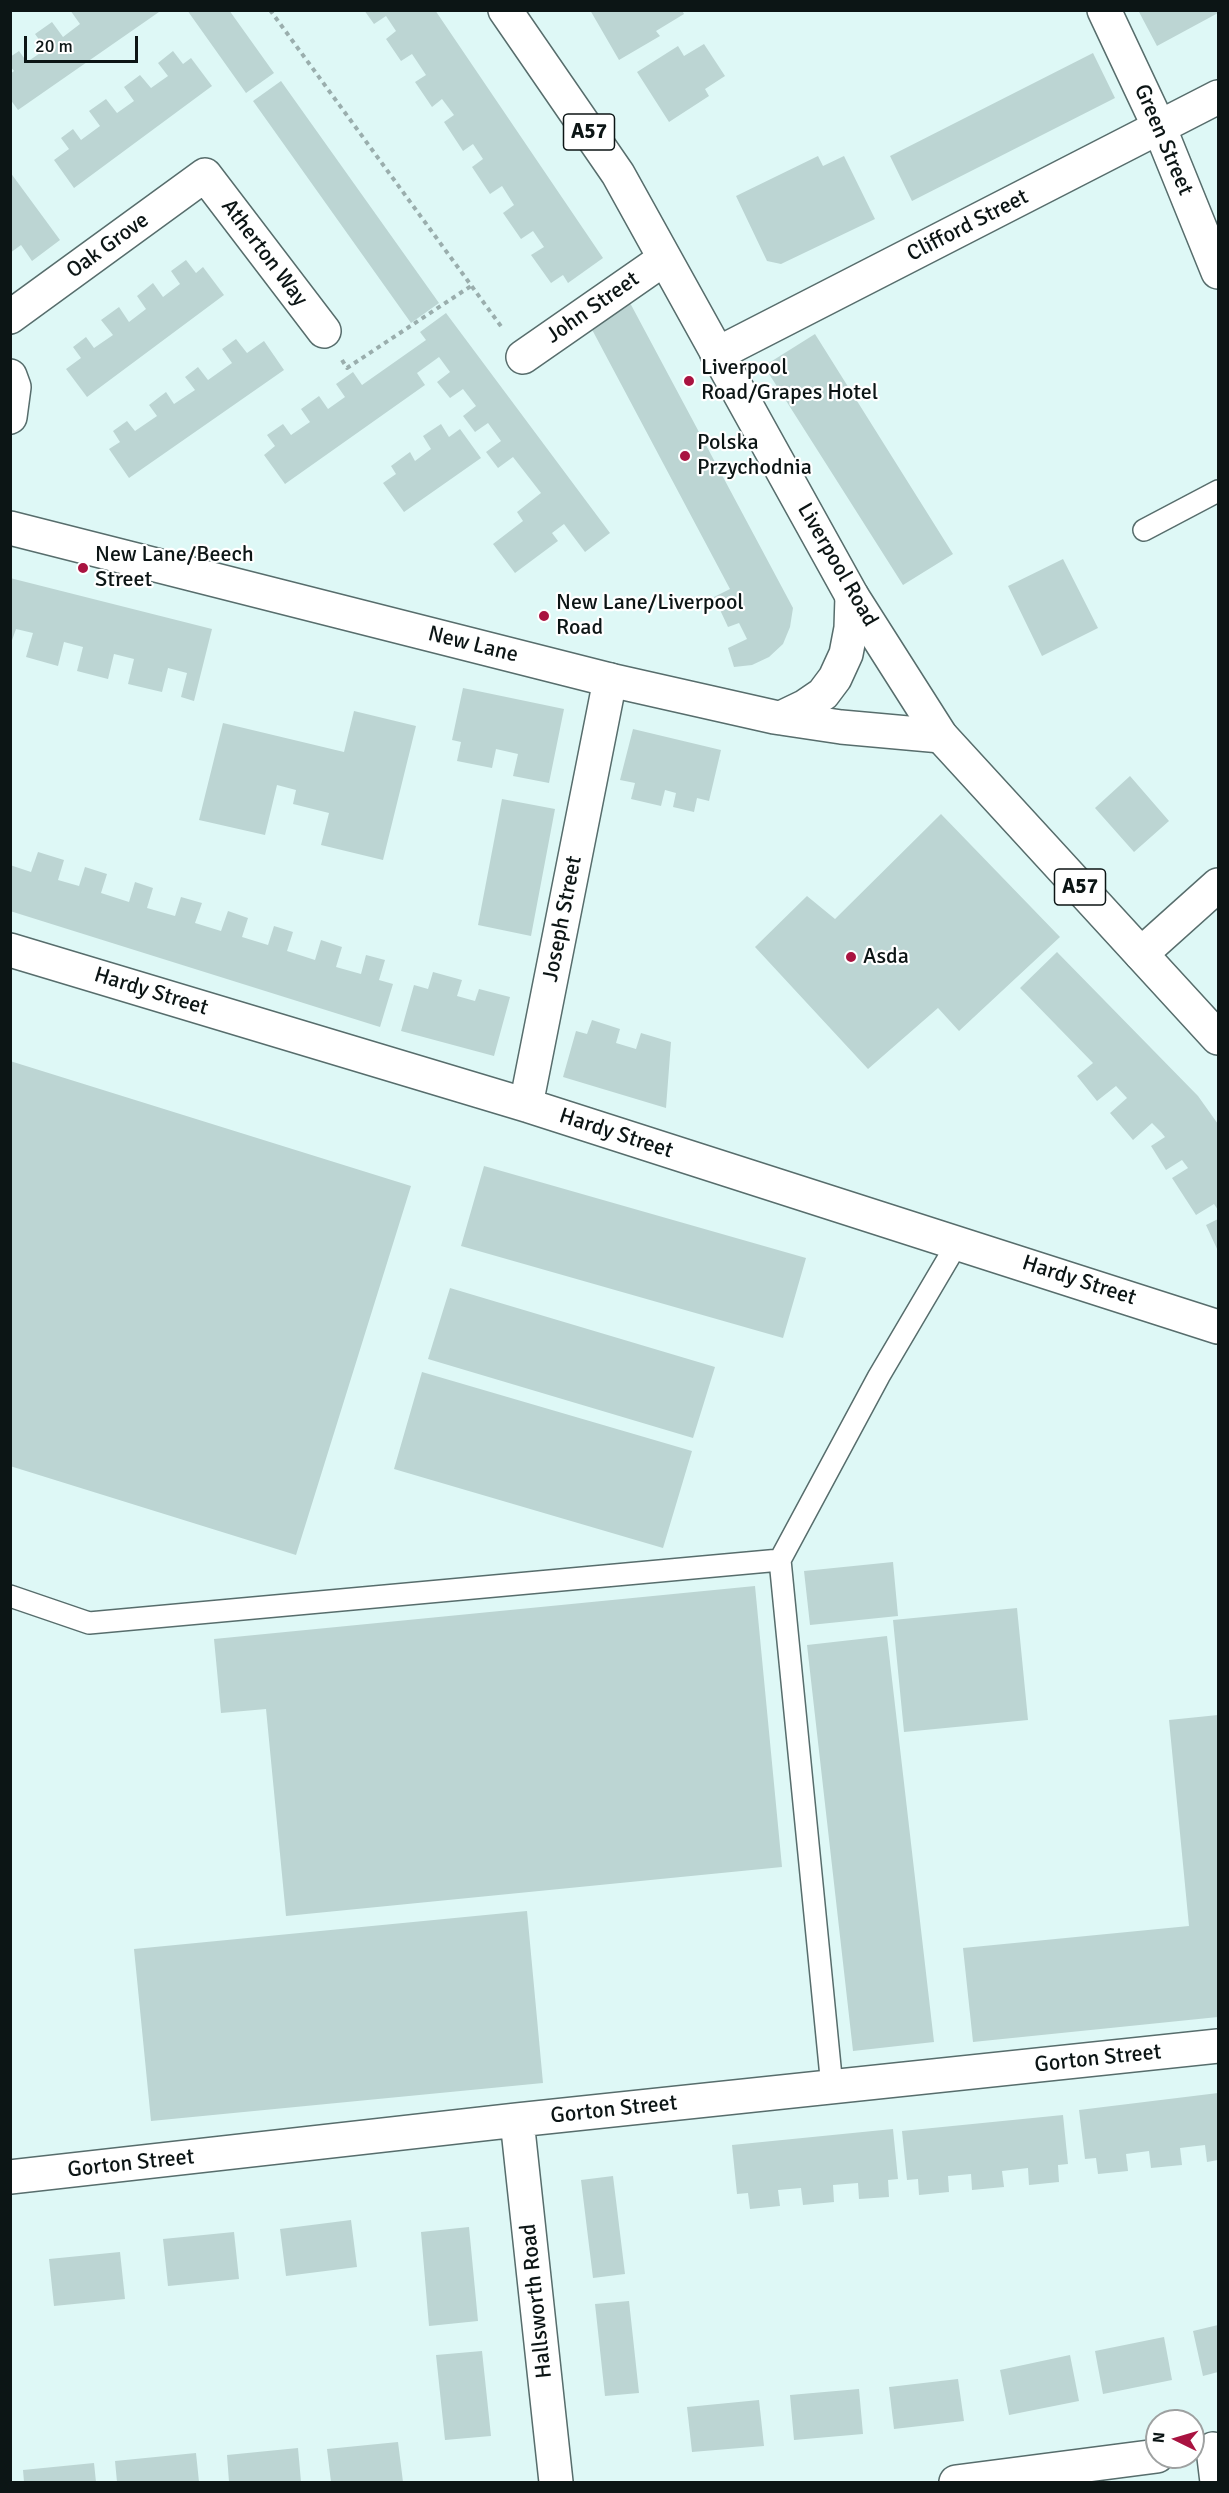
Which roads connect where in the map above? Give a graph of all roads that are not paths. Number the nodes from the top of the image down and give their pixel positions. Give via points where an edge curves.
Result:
1 (505, 10) edge
2 (1104, 10) edge
3 (1218, 97) edge
4 (1160, 129) junction
5 (205, 175) joint
6 (664, 259) junction
7 (1218, 272) edge
8 (10, 317) edge
9 (324, 331) road end
10 (717, 354) junction
11 (523, 357) road end
12 (10, 376) edge
13 (10, 417) edge
14 (1218, 491) edge
15 (10, 528) edge
16 (1144, 530) dead end
17 (852, 596) junction
18 (610, 680) junction
19 (781, 718) junction
20 (941, 736) junction
21 (1218, 885) edge
22 (10, 950) edge
23 (1141, 954) junction
24 (1218, 1038) edge
25 (526, 1105) junction
26 (958, 1242) junction
27 (1218, 1327) edge
28 (780, 1560) junction
29 (10, 1596) edge
30 (1218, 2046) edge
31 (832, 2087) junction
32 (517, 2120) junction
33 (10, 2177) edge
34 (1208, 2450) edge
35 (1145, 2458) edge
36 (556, 2482) edge
37 (956, 2482) edge
38 (1217, 2482) edge

1 - 6 street, Liverpool Road / A57 via 618,174
2 - 4 street, Green Street
3 - 4 street, Clifford Street
4 - 7 street, Green Street
4 - 10 street, Clifford Street
5 - 8 street, Oak Grove
5 - 9 street, Atherton Way
6 - 10 street, Liverpool Road / A57
6 - 11 street, John Street
10 - 17 street, Liverpool Road / A57
12 - 13 street via 14,387
14 - 16 lane
15 - 18 street, New Lane
17 - 19 street via 846,654 835,678 823,693
17 - 20 street, Liverpool Road / A57
18 - 19 street, New Lane
18 - 25 street, Joseph Street
19 - 20 street, New Lane
20 - 23 street, Liverpool Road / A57
21 - 23 street
22 - 25 street, Hardy Street
23 - 24 street, Liverpool Road / A57
25 - 26 street, Hardy Street
26 - 27 street, Hardy Street
26 - 28 lane via 879,1376
28 - 29 lane via 88,1623
28 - 31 lane
30 - 31 street, Gorton Street
31 - 32 street, Gorton Street
32 - 33 street, Gorton Street
32 - 36 street, Hallsworth Road
34 - 38 street
35 - 37 street

